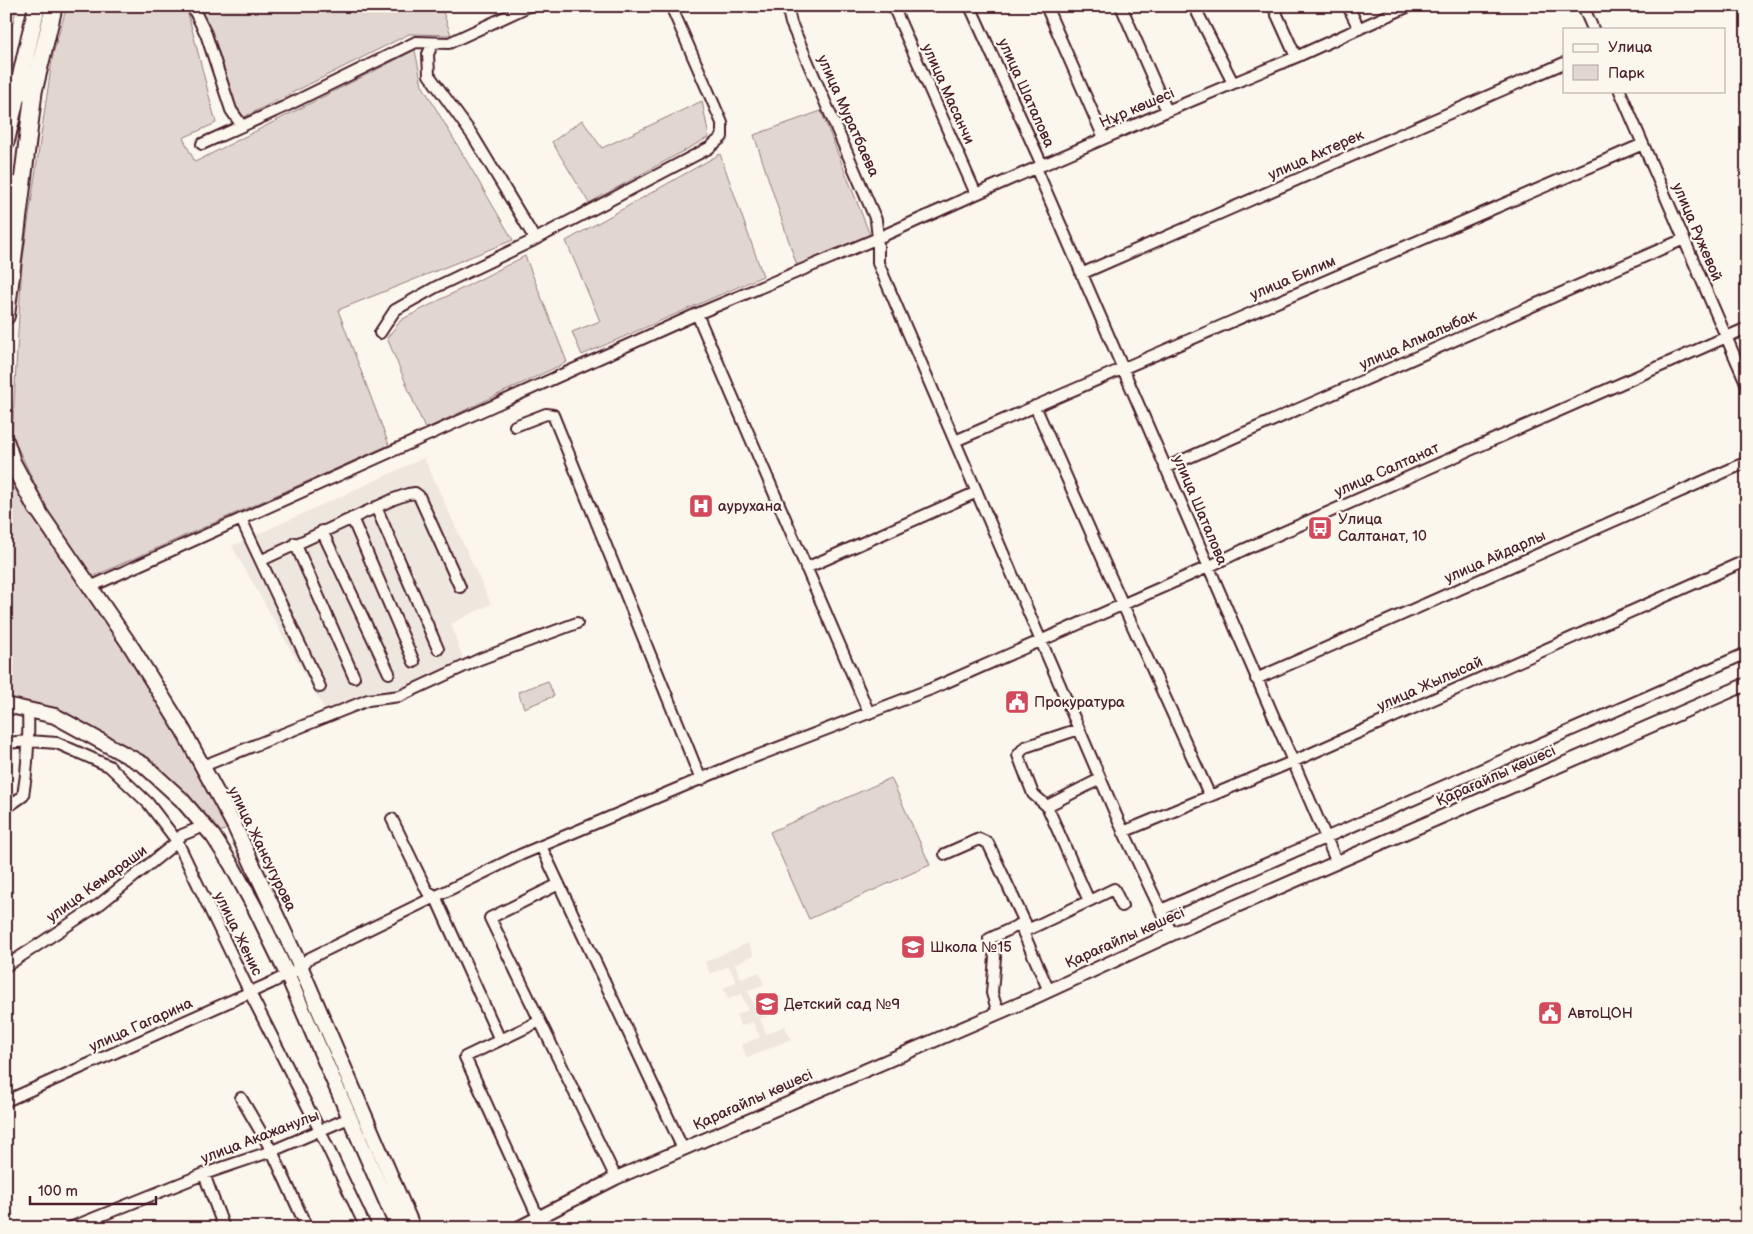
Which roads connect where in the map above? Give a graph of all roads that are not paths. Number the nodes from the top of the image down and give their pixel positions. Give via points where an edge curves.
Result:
1 (37, 6) edge
2 (54, 6) edge
3 (192, 6) edge
4 (529, 6) edge
5 (671, 6) edge
6 (785, 6) edge
7 (893, 6) edge
8 (970, 6) edge
9 (1046, 6) edge
10 (1121, 6) edge
11 (1194, 6) edge
12 (1273, 6) edge
13 (1348, 6) edge
14 (1409, 6) edge
15 (1583, 6) edge
16 (1593, 28) edge
17 (1359, 29) junction
18 (433, 43) junction
19 (1296, 57) junction
20 (1563, 63) edge
21 (1233, 84) junction
22 (26, 86) junction
23 (1620, 92) edge
24 (1167, 111) junction
25 (242, 126) junction
26 (1104, 138) junction
27 (6, 141) edge
28 (202, 144) dead end
29 (1643, 144) junction
30 (1039, 166) junction
31 (976, 194) junction
32 (6, 215) edge
33 (878, 238) junction
34 (535, 239) junction
35 (1684, 239) junction
36 (1081, 274) junction
37 (697, 314) junction
38 (6, 316) edge
39 (1747, 328) edge
40 (380, 334) dead end
41 (1726, 336) junction
42 (1122, 368) junction
43 (1747, 385) edge
44 (1035, 406) junction
45 (515, 426) dead end
46 (955, 441) junction
47 (6, 443) edge
48 (1747, 462) edge
49 (1165, 468) junction
50 (6, 472) edge
51 (978, 492) junction
52 (376, 507) junction
53 (37, 509) junction
54 (352, 518) junction
55 (241, 519) junction
56 (322, 531) junction
57 (296, 543) junction
58 (262, 560) junction
59 (1747, 560) edge
60 (806, 568) junction
61 (1208, 568) junction
62 (90, 587) junction
63 (460, 587) dead end
64 (1123, 605) junction
65 (576, 623) dead end
66 (1040, 641) junction
67 (438, 649) dead end
68 (1747, 653) edge
69 (414, 662) dead end
70 (389, 673) dead end
71 (354, 678) dead end
72 (1256, 679) junction
73 (1747, 684) edge
74 (320, 687) dead end
75 (6, 705) edge
76 (28, 709) junction
77 (869, 713) junction
78 (1079, 729) junction
79 (29, 741) junction
80 (6, 743) edge
81 (1292, 762) junction
82 (203, 766) junction
83 (1100, 779) junction
84 (701, 780) junction
85 (1210, 796) junction
86 (1047, 806) junction
87 (6, 808) edge
88 (392, 819) dead end
89 (234, 825) junction
90 (209, 831) junction
91 (1123, 832) junction
92 (1326, 838) junction
93 (177, 841) junction
94 (541, 846) junction
95 (945, 854) dead end
96 (1337, 864) junction
97 (559, 884) junction
98 (435, 896) junction
99 (1088, 901) junction
100 (1122, 906) dead end
101 (1160, 910) junction
102 (1027, 926) junction
103 (1172, 934) junction
104 (6, 966) edge
105 (301, 968) junction
106 (287, 974) junction
107 (1049, 990) junction
108 (250, 993) junction
109 (998, 1012) junction
110 (540, 1021) junction
111 (500, 1040) junction
112 (241, 1098) dead end
113 (6, 1101) edge
114 (360, 1105) junction
115 (347, 1114) junction
116 (320, 1130) junction
117 (683, 1149) junction
118 (272, 1151) junction
119 (204, 1174) junction
120 (616, 1178) junction
121 (538, 1217) junction
122 (70, 1228) edge
123 (224, 1228) edge
124 (308, 1228) edge
125 (366, 1228) edge
126 (398, 1228) edge
127 (413, 1228) edge
128 (518, 1228) edge

1 - 22 highway
2 - 22 highway
3 - 25 street via 206,34 231,110
4 - 18 street via 449,43
5 - 34 street via 722,122 722,137 709,148
6 - 33 street, улица Муратбаева via 866,195 876,220
7 - 31 street, улица Масанчи
8 - 30 street, улица Шаталова
9 - 26 street
10 - 24 street
11 - 21 street
12 - 19 street
13 - 17 street
14 - 17 street, Нұр көшесі
15 - 16 street
17 - 19 street, Нұр көшесі
18 - 25 street via 416,42
18 - 34 street via 428,54 429,75 473,136
19 - 21 street, Нұр көшесі
20 - 36 street, улица Актерек
21 - 24 street, Нұр көшесі
22 - 27 highway
22 - 32 highway
22 - 38 highway
23 - 29 street, улица Ружевой
24 - 26 street, Нұр көшесі
25 - 28 street
26 - 30 street, Нұр көшесі
29 - 35 street, улица Ружевой
29 - 42 street, улица Билим
30 - 31 street, Нұр көшесі
30 - 36 street, улица Шаталова
31 - 33 street, Нұр көшесі
33 - 37 street, Нұр көшесі
33 - 46 street, улица Муратбаева via 878,263
34 - 40 street via 436,286 395,310
35 - 41 street, улица Ружевой
35 - 49 street, улица Алмалыбак
36 - 42 street, улица Шаталова
37 - 55 street, Нұр көшесі
37 - 60 street
39 - 41 street, улица Салтанат
41 - 43 street, улица Ружевой
41 - 61 street, улица Салтанат
42 - 44 street, улица Билим
42 - 49 street, улица Шаталова
44 - 46 street, улица Билим
44 - 64 street
45 - 84 street via 546,414 553,416
46 - 51 street, улица Муратбаева
47 - 53 highway via 12,462
48 - 72 street, улица Айдарлы
49 - 61 street, улица Шаталова
50 - 53 highway
51 - 60 street
51 - 66 street, улица Муратбаева
52 - 54 street
52 - 63 street via 408,494 418,495
52 - 67 street
53 - 62 main road, улица Жансугурова
54 - 56 street
54 - 69 street
55 - 58 street
55 - 62 street, Нұр көшесі
56 - 57 street
56 - 70 street
57 - 58 street
57 - 71 street
58 - 74 street
59 - 81 street, улица Жылысай
60 - 77 street
61 - 64 street, улица Салтанат
61 - 72 street, улица Шаталова
62 - 82 main road, улица Жансугурова via 137,655
64 - 66 street, улица Салтанат
64 - 85 street
65 - 82 street via 480,660 400,696 368,700
66 - 77 street, улица Салтанат
66 - 78 street, улица Муратбаева
68 - 92 street
72 - 81 street, улица Шаталова
73 - 96 street, Қарағайлы көшесі
75 - 76 main road
76 - 79 street
76 - 90 main road via 54,716 144,765 181,799
77 - 84 street, улица Салтанат
78 - 83 street, улица Муратбаева
78 - 86 street via 1025,746 1018,755 1033,794
79 - 80 street, улица Женис
79 - 87 street via 22,796
79 - 93 street, улица Женис via 57,743 109,766 148,803
81 - 85 street, улица Жылысай
81 - 92 street, улица Шаталова
82 - 89 main road, улица Жансугурова
83 - 86 street
83 - 91 street, улица Муратбаева
84 - 94 street, улица Гагарина
85 - 91 street, улица Жылысай
86 - 99 street
88 - 98 street via 426,891
89 - 90 main road
89 - 105 main road, улица Жансугурова
90 - 93 street, улица Кемараши via 182,836
90 - 106 main road via 231,864
91 - 101 street, улица Муратбаева
92 - 96 street, улица Шаталова
92 - 101 street
93 - 104 street, улица Кемараши via 100,904
93 - 108 street, улица Женис
94 - 97 street
94 - 98 street, улица Гагарина
95 - 102 street via 979,839 988,844
96 - 103 street, Қарағайлы көшесі
97 - 110 street via 490,918
97 - 117 street
98 - 105 street, улица Гагарина via 308,959
98 - 111 street
99 - 100 street via 1114,890
99 - 102 street
101 - 103 street, улица Муратбаева
102 - 107 street via 1023,932
102 - 109 street via 989,939 994,957 992,994
103 - 107 street, Қарағайлы көшесі
105 - 106 street, улица Гагарина
105 - 114 main road, улица Жансугурова
106 - 108 street, улица Гагарина
106 - 115 main road
107 - 109 street, Қарағайлы көшесі
108 - 113 street, улица Гагарина
108 - 116 street, улица Женис
109 - 117 street, Қарағайлы көшесі
110 - 111 street
110 - 120 street
111 - 121 street via 465,1057
112 - 118 street
114 - 115 main road
114 - 127 main road, улица Жансугурова
115 - 116 street, улица Акажанулы
115 - 126 main road
116 - 118 street, улица Акажанулы
116 - 125 street, улица Женис
117 - 120 street, Қарағайлы көшесі
118 - 119 street, улица Акажанулы
118 - 124 street
119 - 122 street, улица Акажанулы
119 - 123 street
120 - 121 street, Қарағайлы көшесі
121 - 128 street, Қарағайлы көшесі

